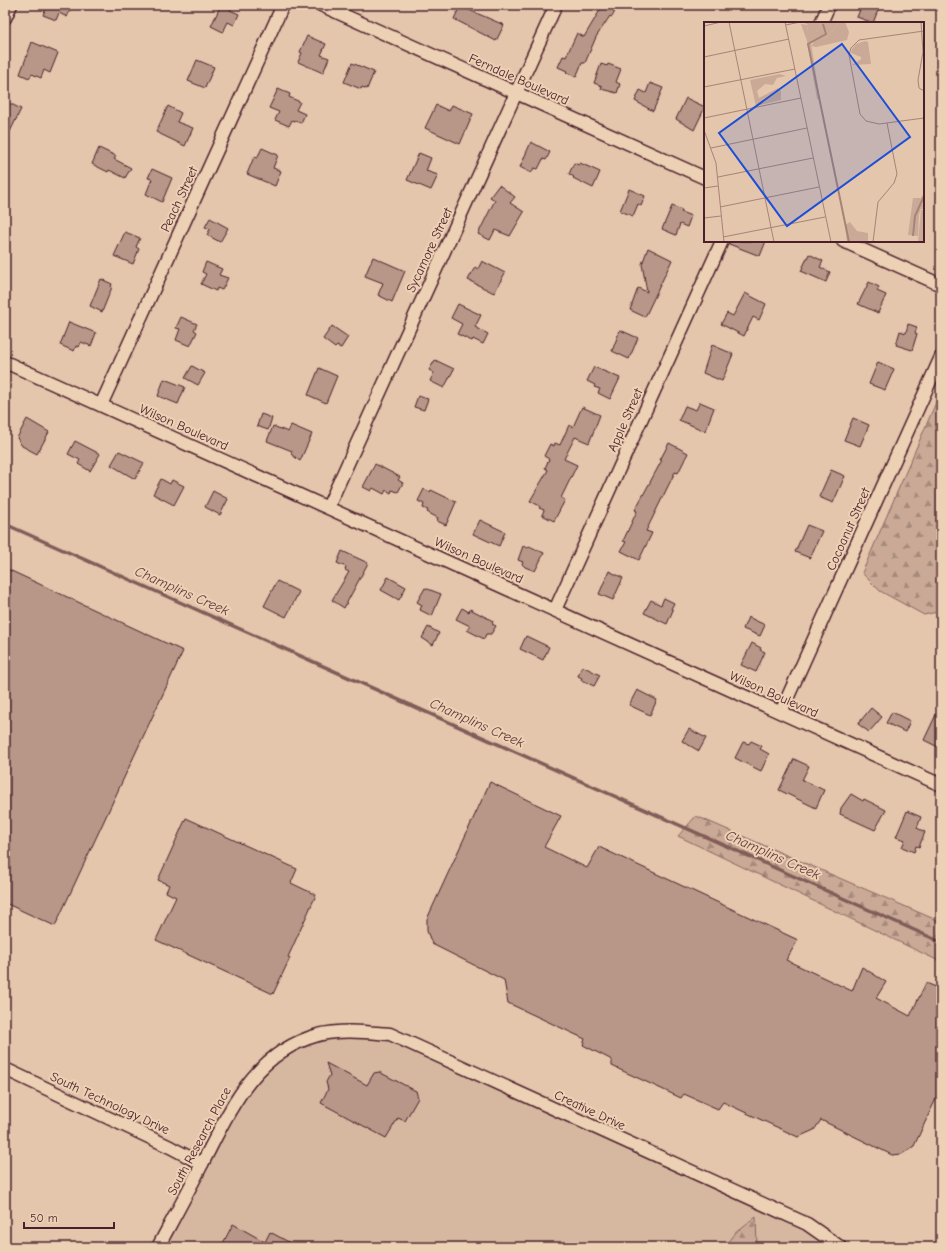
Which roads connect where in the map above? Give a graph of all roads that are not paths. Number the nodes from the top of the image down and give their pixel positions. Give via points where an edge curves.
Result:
1 (11, 5) edge
2 (284, 5) edge
3 (321, 5) edge
4 (556, 5) edge
5 (829, 5) edge
6 (5, 18) edge
7 (821, 22) edge
8 (517, 93) junction
9 (704, 178) edge
10 (722, 242) edge
11 (845, 242) edge
12 (941, 285) edge
13 (941, 357) edge
14 (5, 362) edge
15 (101, 405) junction
16 (328, 507) junction
17 (555, 610) junction
18 (780, 712) junction
19 (941, 785) edge
20 (318, 1035) joint
21 (5, 1069) edge
22 (202, 1164) junction
23 (158, 1247) edge
24 (840, 1247) edge

1 - 6 street
2 - 15 street, Peach Street
3 - 8 street, Ferndale Boulevard
4 - 8 street, Sycamore Street
5 - 7 street
8 - 9 street, Ferndale Boulevard
8 - 16 street, Sycamore Street
10 - 17 street, Apple Street
11 - 12 street
13 - 18 street, Cocoanut Street
14 - 15 street, Wilson Boulevard
15 - 16 street, Wilson Boulevard
16 - 17 street, Wilson Boulevard
17 - 18 street, Wilson Boulevard
18 - 19 street, Wilson Boulevard
20 - 22 street, South Research Place via 294,1044 273,1057 248,1081 231,1107
20 - 24 street, Creative Drive via 352,1031 390,1034 807,1224
21 - 22 street, South Technology Drive
22 - 23 street, South Research Place

